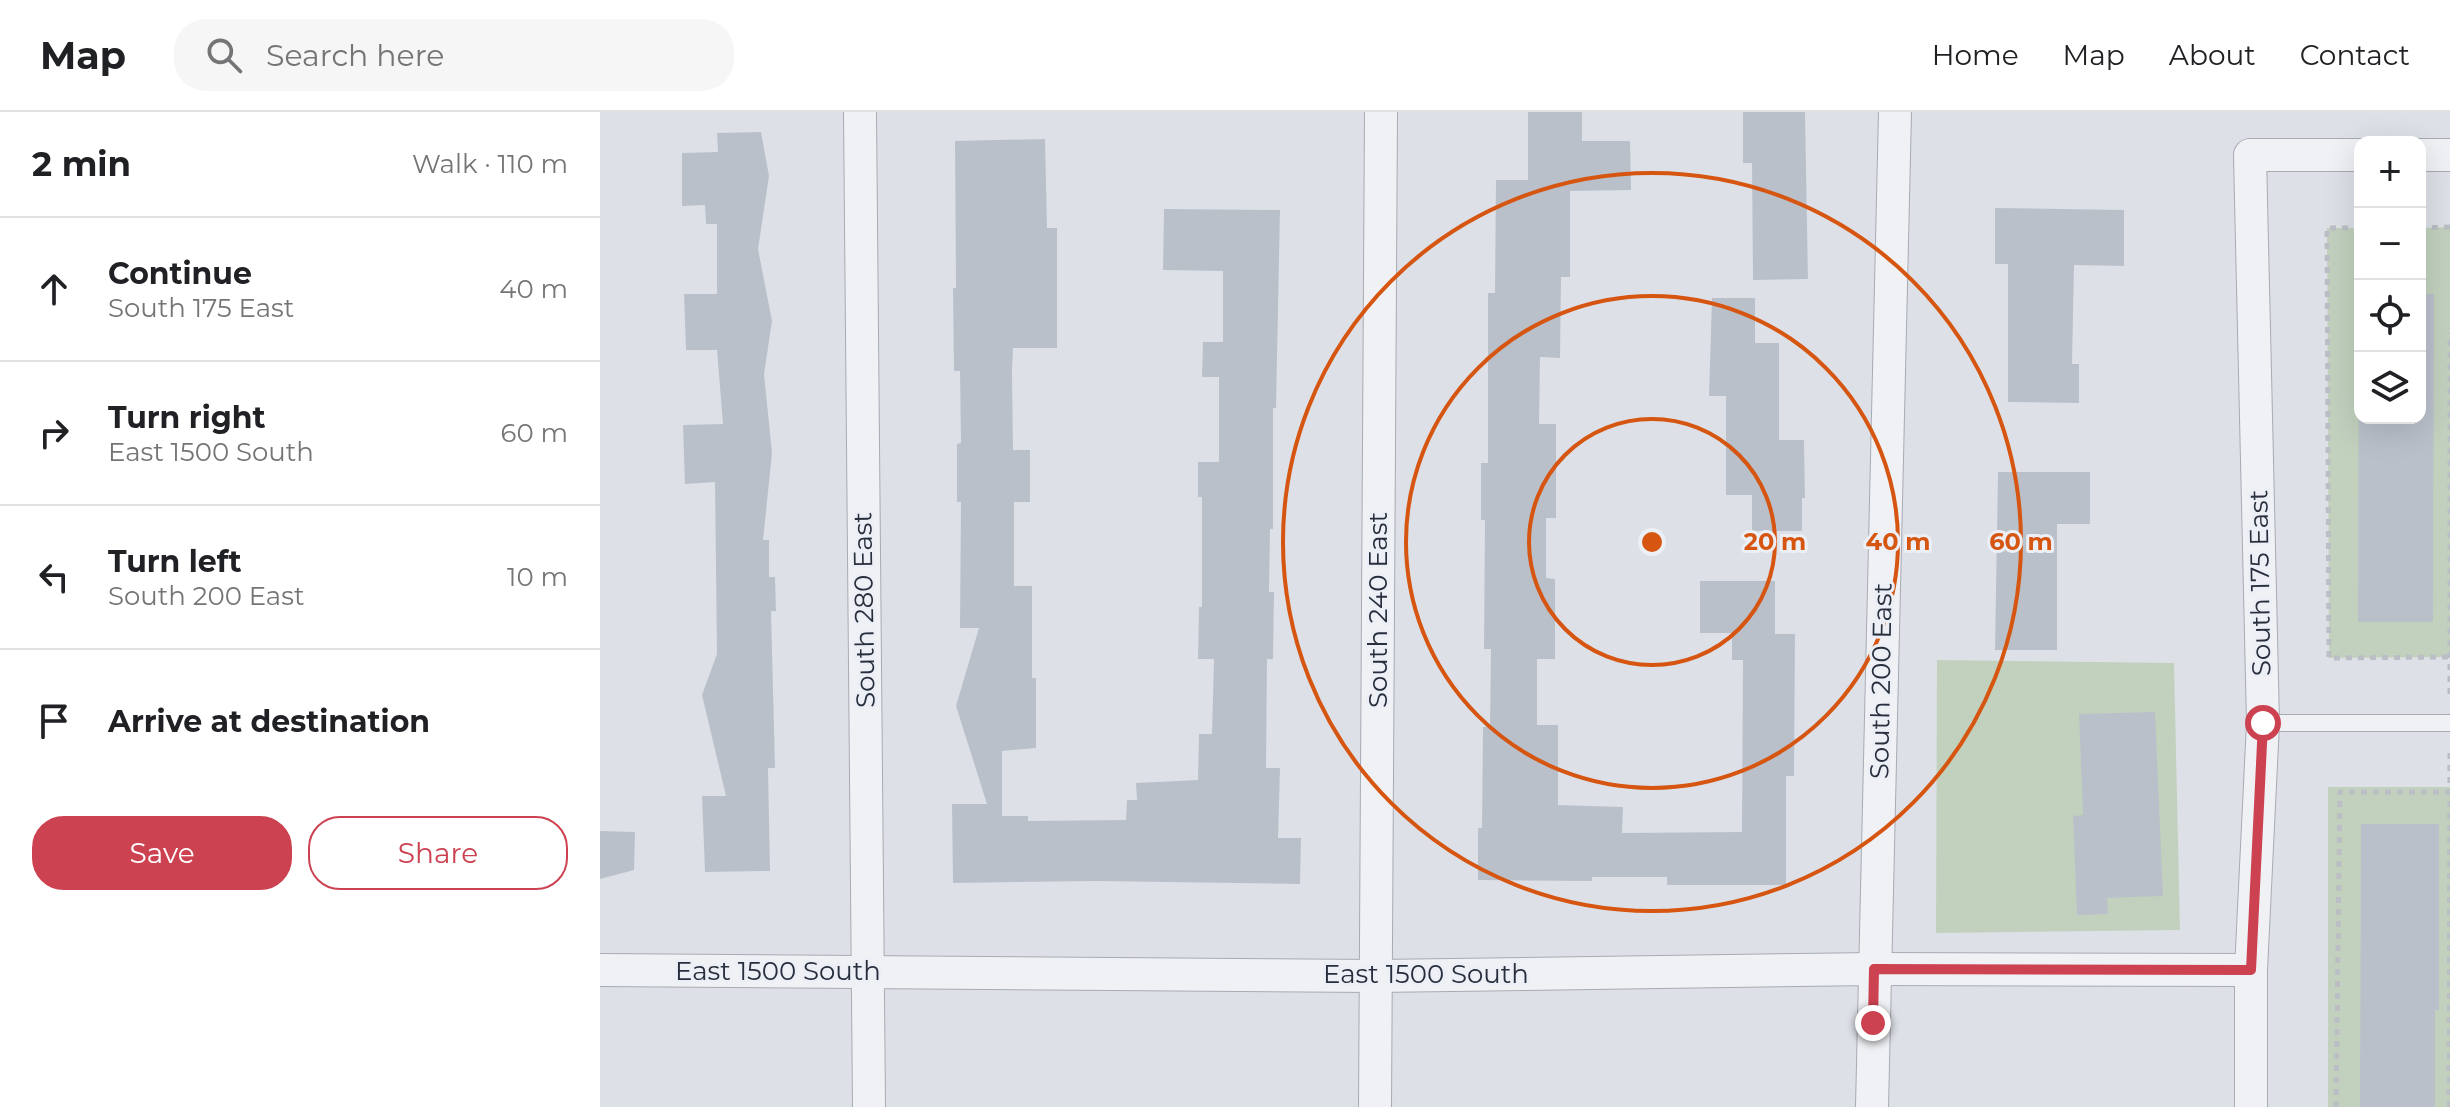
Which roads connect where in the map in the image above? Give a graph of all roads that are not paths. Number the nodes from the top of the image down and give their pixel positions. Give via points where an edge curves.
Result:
1 (860, 112) edge
2 (1381, 112) edge
3 (1895, 112) edge
4 (2354, 155) edge
5 (2426, 155) edge
6 (2450, 155) edge
7 (2263, 723) junction
8 (2450, 723) edge
9 (1874, 969) junction
10 (600, 970) edge
11 (2251, 970) junction
12 (868, 972) junction
13 (1376, 976) junction
14 (869, 1107) edge
15 (1375, 1107) edge
16 (1872, 1107) edge
17 (2251, 1107) edge

1 - 12 street, South 280 East
2 - 13 street, South 240 East
3 - 9 street, South 200 East
4 - 7 street, South 175 East via 2250,155
5 - 6 street
7 - 8 lane
7 - 11 street, South 175 East
9 - 11 street, East 1500 South
9 - 13 street, East 1500 South
9 - 16 street, South 200 East
10 - 12 street, East 1500 South
11 - 17 street, South 175 East
12 - 13 street, East 1500 South
12 - 14 street, South 280 East
13 - 15 street, South 240 East

